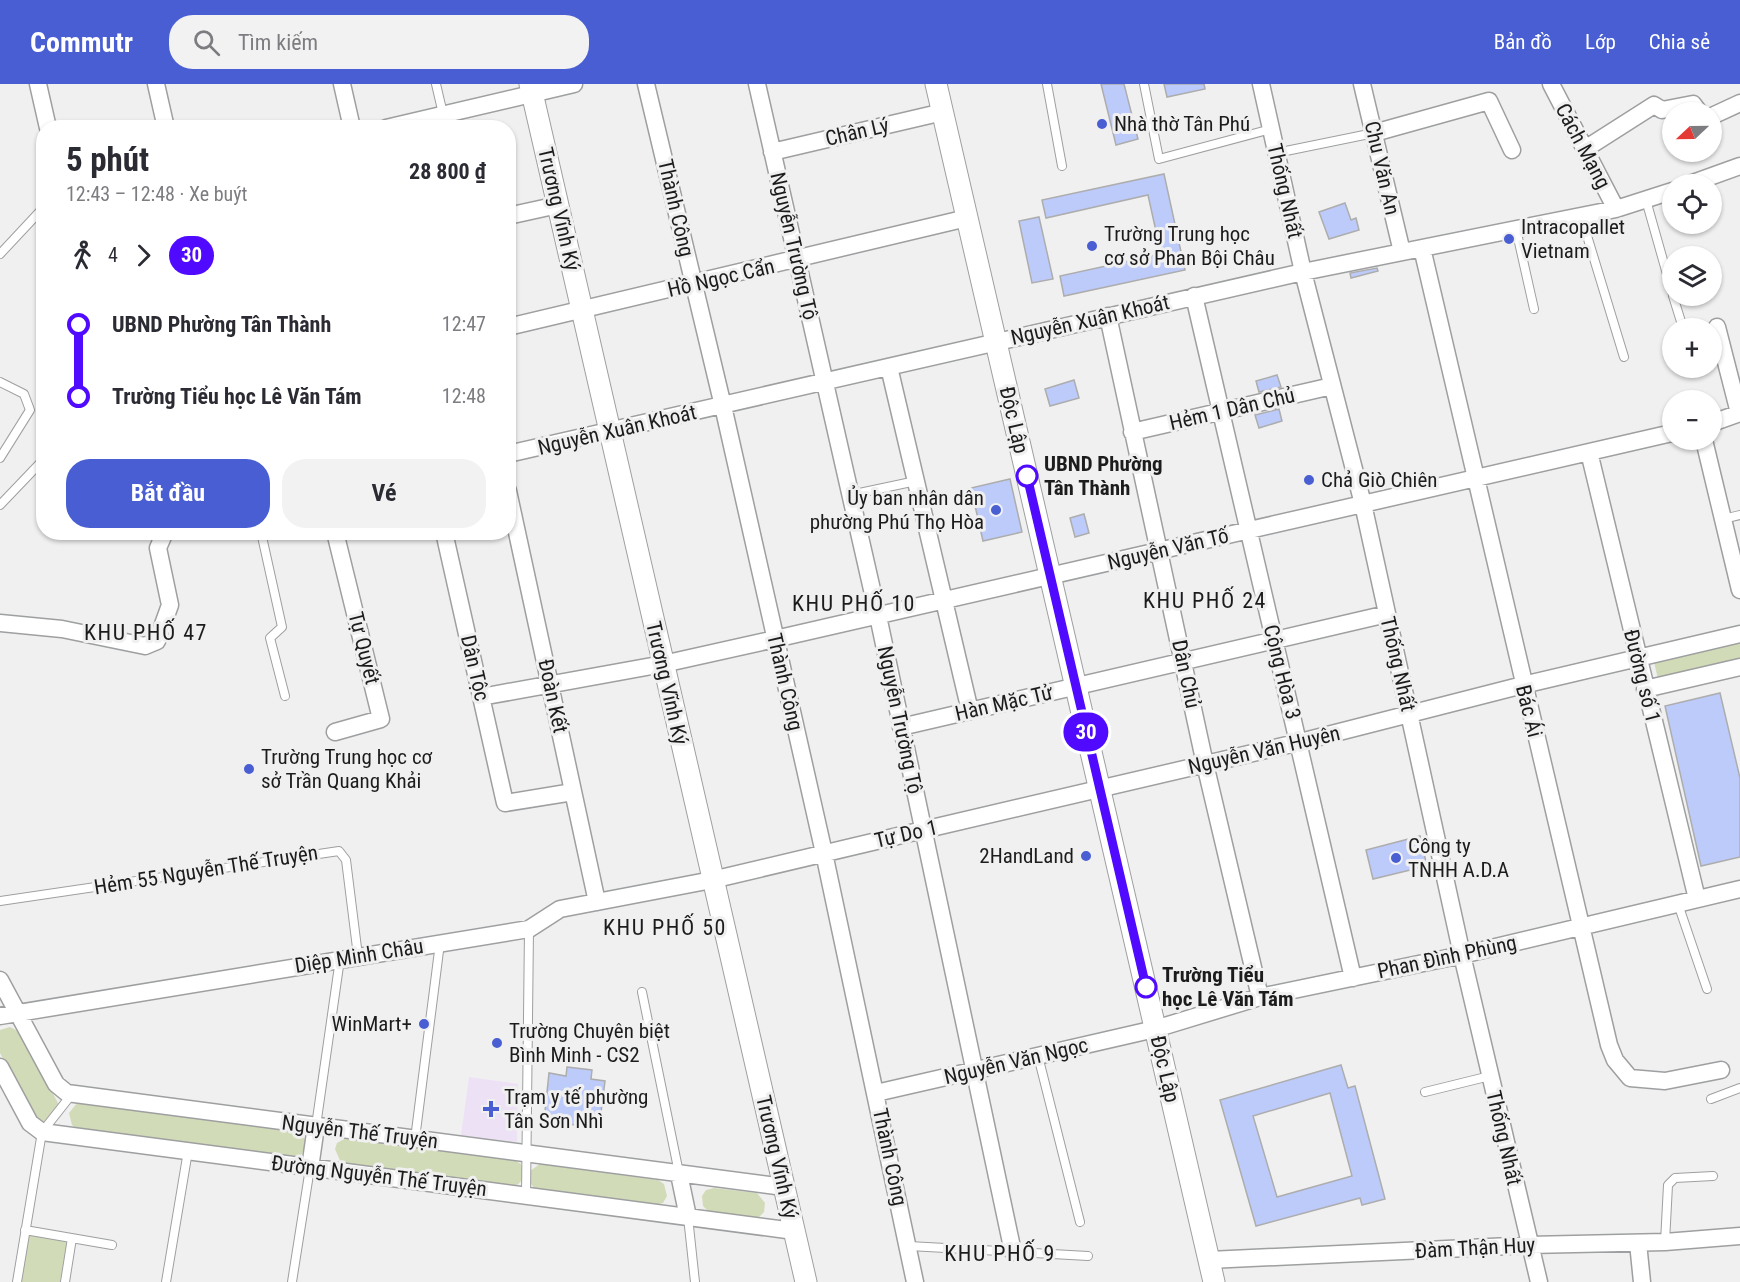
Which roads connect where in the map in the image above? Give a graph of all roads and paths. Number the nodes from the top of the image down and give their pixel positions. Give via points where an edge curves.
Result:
1 (38, 84) edge
2 (156, 84) edge
3 (342, 84) edge
4 (436, 84) edge
5 (574, 84) edge
6 (646, 84) edge
7 (757, 84) edge
8 (936, 84) edge
9 (1047, 84) edge
10 (1144, 84) edge
11 (1261, 84) edge
12 (1362, 84) edge
13 (1553, 85) edge
14 (531, 89) edge
15 (1740, 103) edge
16 (1662, 110) edge
17 (1722, 111) edge
18 (943, 112) junction
19 (443, 114) junction
20 (46, 120) edge
21 (164, 120) edge
22 (350, 120) edge
23 (419, 120) edge
24 (1271, 129) junction
25 (1374, 133) junction
26 (1512, 150) dead end
27 (1585, 150) junction
28 (772, 152) junction
29 (1276, 153) junction
30 (1062, 166) dead end
31 (1740, 166) edge
32 (1718, 174) edge
33 (1662, 195) edge
34 (1646, 201) junction
35 (558, 205) junction
36 (1616, 208) junction
37 (516, 214) edge
38 (36, 216) edge
39 (1581, 216) junction
40 (967, 218) junction
41 (1515, 229) junction
42 (1422, 248) junction
43 (1402, 252) junction
44 (0, 254) edge
45 (1662, 256) edge
46 (797, 260) junction
47 (1303, 272) junction
48 (694, 285) junction
49 (1194, 296) junction
50 (1533, 309) dead end
51 (582, 310) junction
52 (1108, 316) junction
53 (516, 325) edge
54 (996, 342) junction
55 (1722, 343) edge
56 (1624, 357) dead end
57 (889, 367) junction
58 (0, 382) edge
59 (825, 382) junction
60 (1332, 386) junction
61 (723, 406) junction
62 (1220, 411) junction
63 (1739, 413) edge
64 (1722, 419) edge
65 (610, 432) junction
66 (1132, 432) junction
67 (1662, 435) edge
68 (1706, 450) edge
69 (516, 452) edge
70 (1589, 452) junction
71 (0, 458) edge
72 (36, 467) edge
73 (1475, 478) junction
74 (916, 481) junction
75 (850, 495) junction
76 (1363, 504) junction
77 (0, 505) edge
78 (1740, 515) edge
79 (1723, 519) junction
80 (516, 527) edge
81 (1249, 530) junction
82 (162, 540) edge
83 (263, 540) edge
84 (337, 540) edge
85 (446, 540) edge
86 (1160, 550) junction
87 (1050, 576) junction
88 (1740, 590) edge
89 (944, 601) junction
90 (1387, 614) junction
91 (878, 616) junction
92 (0, 623) edge
93 (1740, 634) edge
94 (775, 639) junction
95 (1274, 640) junction
96 (1637, 659) junction
97 (1184, 660) junction
98 (663, 664) junction
99 (1739, 673) edge
100 (550, 684) junction
101 (1522, 685) junction
102 (1076, 686) junction
103 (1645, 689) junction
104 (285, 696) dead end
105 (481, 697) junction
106 (970, 711) junction
107 (1410, 716) junction
108 (902, 727) junction
109 (335, 732) dead end
110 (1300, 742) junction
111 (1205, 764) junction
112 (1100, 789) junction
113 (573, 792) junction
114 (923, 830) junction
115 (824, 854) junction
116 (712, 880) junction
117 (1740, 889) edge
118 (1697, 899) junction
119 (0, 901) edge
120 (597, 902) junction
121 (1678, 904) junction
122 (1582, 927) junction
123 (529, 929) junction
124 (440, 943) junction
125 (1462, 955) junction
126 (358, 956) junction
127 (340, 959) junction
128 (1353, 978) junction
129 (0, 980) edge
130 (1707, 989) dead end
131 (642, 992) dead end
132 (1260, 997) junction
133 (17, 1012) junction
134 (0, 1016) edge
135 (1155, 1029) junction
136 (1038, 1056) junction
137 (0, 1067) edge
138 (974, 1070) junction
139 (1721, 1070) dead end
140 (1490, 1076) junction
141 (1740, 1088) edge
142 (1425, 1092) dead end
143 (876, 1093) junction
144 (72, 1094) junction
145 (1711, 1099) dead end
146 (316, 1126) junction
147 (42, 1132) junction
148 (415, 1139) junction
149 (188, 1151) junction
150 (526, 1154) junction
151 (310, 1168) junction
152 (679, 1174) junction
153 (1713, 1176) dead end
154 (784, 1187) junction
155 (526, 1196) junction
156 (688, 1217) junction
157 (1080, 1222) dead end
158 (25, 1230) junction
159 (794, 1231) junction
160 (1740, 1236) edge
161 (72, 1238) junction
162 (1665, 1242) junction
163 (1638, 1243) junction
164 (112, 1245) dead end
165 (1529, 1245) junction
166 (909, 1246) junction
167 (1013, 1252) junction
168 (1089, 1256) dead end
169 (1209, 1260) junction
170 (17, 1282) edge
171 (65, 1282) edge
172 (166, 1282) edge
173 (292, 1282) edge
174 (695, 1282) edge
175 (806, 1282) edge
176 (915, 1282) edge
177 (1214, 1282) edge
178 (1539, 1282) edge
179 (1642, 1282) edge

1 - 20 street
2 - 21 street
3 - 22 street
4 - 19 lane
5 - 14 street
6 - 48 street, Thành Công
7 - 28 street, Nguyễn Trường Tộ
8 - 18 street, Độc Lập
9 - 30 lane
10 - 24 lane via 1158,159
11 - 24 street, Thống Nhất
12 - 25 street, Chu Văn An
13 - 27 street, Cách Mạng
14 - 19 street
14 - 35 street, Trương Vĩnh Ký
15 - 17 street
16 - 27 street via 1654,105
18 - 28 street, Chân Lý
18 - 40 street, Độc Lập
19 - 23 street
24 - 29 street, Thống Nhất
25 - 26 street via 1489,101
25 - 29 lane
25 - 43 street, Chu Văn An
27 - 36 street, Cách Mạng
28 - 46 street, Nguyễn Trường Tộ
29 - 47 street, Thống Nhất
31 - 32 street
33 - 34 street, Nguyễn Xuân Khoát
34 - 36 street, Nguyễn Xuân Khoát
34 - 45 lane
35 - 37 street
35 - 51 street, Trương Vĩnh Ký
36 - 39 street, Nguyễn Xuân Khoát
38 - 44 lane
39 - 41 street, Nguyễn Xuân Khoát
39 - 56 lane
40 - 46 street, Hồ Ngọc Cẩn
40 - 54 street, Độc Lập
41 - 42 street, Nguyễn Xuân Khoát
41 - 50 lane
42 - 43 street, Nguyễn Xuân Khoát
42 - 73 street, Bác Ái
43 - 47 street, Nguyễn Xuân Khoát
46 - 48 street, Hồ Ngọc Cẩn
46 - 59 street, Nguyễn Trường Tộ
47 - 49 street, Nguyễn Xuân Khoát
47 - 60 street, Thống Nhất
48 - 51 street, Hồ Ngọc Cẩn
48 - 61 street, Thành Công
49 - 52 street, Nguyễn Xuân Khoát
49 - 62 street, Cộng Hòa 3
51 - 53 street, Hồ Ngọc Cẩn
51 - 65 street, Trương Vĩnh Ký
52 - 54 street, Nguyễn Xuân Khoát
52 - 66 street, Dân Chủ
54 - 57 street, Nguyễn Xuân Khoát
54 - 87 street, Độc Lập
55 - 63 street
57 - 59 street, Nguyễn Xuân Khoát
57 - 74 street
58 - 71 lane via 24,394 30,410
59 - 61 street, Nguyễn Xuân Khoát
59 - 75 street, Nguyễn Trường Tộ
60 - 62 street, Hẻm 1 Dân Chủ
60 - 76 street, Thống Nhất
61 - 65 street, Nguyễn Xuân Khoát
61 - 94 street, Thành Công
62 - 66 street, Hẻm 1 Dân Chủ
62 - 81 street, Cộng Hòa 3
63 - 64 street
65 - 69 street, Nguyễn Xuân Khoát
65 - 98 street, Trương Vĩnh Ký
66 - 86 street, Dân Chủ
67 - 70 street, Nguyễn Văn Tố
68 - 79 street
70 - 73 street, Nguyễn Văn Tố
70 - 96 street, Đường số 1
72 - 77 lane
73 - 76 street, Nguyễn Văn Tố
73 - 101 street, Bác Ái
74 - 75 lane
74 - 89 street
75 - 91 street, Nguyễn Trường Tộ
76 - 81 street, Nguyễn Văn Tố
76 - 90 street, Thống Nhất
78 - 79 lane
79 - 88 street
80 - 100 street, Đoàn Kết
81 - 86 street, Nguyễn Văn Tố
81 - 95 street, Cộng Hòa 3
82 - 92 street via 158,548 170,599 154,644 145,646 62,629
83 - 104 lane via 282,627 270,638
84 - 109 street, Tự Quyết via 381,718
85 - 105 street, Dân Tộc
86 - 87 street, Nguyễn Văn Tố
86 - 97 street, Dân Chủ
87 - 89 street, Nguyễn Văn Tố
87 - 102 street, Độc Lập
89 - 91 street, Nguyễn Văn Tố
89 - 106 street
90 - 95 street, Hàn Mặc Tử
90 - 107 street, Thống Nhất
91 - 94 street, Nguyễn Văn Tố
91 - 108 street, Nguyễn Trường Tộ
93 - 96 street, Nguyễn Văn Huyên
94 - 98 street, Nguyễn Văn Tố
94 - 115 street, Thành Công
95 - 97 street, Hàn Mặc Tử
95 - 110 street, Cộng Hòa 3
96 - 101 street, Nguyễn Văn Huyên
96 - 103 street, Đường số 1
97 - 102 street, Hàn Mặc Tử
97 - 111 street, Dân Chủ
98 - 100 street, Nguyễn Văn Tố
98 - 116 street, Trương Vĩnh Ký
99 - 103 street
100 - 105 street, Nguyễn Văn Tố
100 - 113 street, Đoàn Kết
101 - 107 street, Nguyễn Văn Huyên
101 - 122 street, Bác Ái
102 - 106 street, Hàn Mặc Tử
102 - 112 street, Độc Lập
103 - 118 street, Đường số 1
105 - 113 street, Dân Tộc via 505,803
106 - 108 street, Hàn Mặc Tử
107 - 110 street, Nguyễn Văn Huyên
107 - 125 street, Thống Nhất
108 - 114 street, Nguyễn Trường Tộ
110 - 111 street, Nguyễn Văn Huyên
110 - 128 street, Cộng Hòa 3
111 - 112 street, Nguyễn Văn Huyên
111 - 132 street, Dân Chủ
112 - 114 street, Tự Do 1
112 - 135 street, Độc Lập
113 - 120 street, Đoàn Kết
114 - 115 street, Tự Do 1
114 - 138 street, Nguyễn Trường Tộ
115 - 116 street, Tự Do 1
115 - 143 street, Thành Công
116 - 120 street, Diệp Minh Châu
116 - 154 street, Trương Vĩnh Ký
117 - 118 street, Phan Đình Phùng
118 - 121 street, Phan Đình Phùng
119 - 126 lane, Hẻm 55 Nguyễn Thế Truyện via 339,851 346,860
120 - 123 street, Diệp Minh Châu via 560,909
121 - 122 street, Phan Đình Phùng
121 - 130 lane
122 - 125 street, Phan Đình Phùng
122 - 139 street, Bác Ái via 1609,1045 1630,1078 1665,1081
123 - 124 street, Diệp Minh Châu
123 - 150 lane
124 - 126 street, Diệp Minh Châu
124 - 148 lane
125 - 128 street, Phan Đình Phùng
125 - 140 street, Thống Nhất
126 - 127 street, Diệp Minh Châu
127 - 133 street, Diệp Minh Châu
127 - 146 lane
128 - 132 street, Phan Đình Phùng
129 - 133 street
131 - 152 lane
132 - 135 street, Phan Đình Phùng
133 - 134 street, Diệp Minh Châu
133 - 144 street via 56,1084
135 - 136 street, Nguyễn Văn Ngọc
135 - 169 street, Độc Lập
136 - 138 street, Nguyễn Văn Ngọc
136 - 157 lane
137 - 147 street via 30,1123
138 - 143 street, Nguyễn Văn Ngọc
138 - 167 street, Nguyễn Trường Tộ
140 - 142 lane
140 - 165 street, Thống Nhất
141 - 145 lane
143 - 166 street, Thành Công
144 - 146 street, Nguyễn Thế Truyện
144 - 147 lane
146 - 148 street, Nguyễn Thế Truyện
146 - 151 street
147 - 149 street, Đường Nguyễn Thế Truyện
147 - 158 lane
148 - 150 street, Nguyễn Thế Truyện
149 - 151 street, Đường Nguyễn Thế Truyện
149 - 172 lane
150 - 152 street, Nguyễn Thế Truyện
150 - 155 lane
151 - 155 street, Đường Nguyễn Thế Truyện
151 - 173 lane
152 - 154 street, Nguyễn Thế Truyện
152 - 156 street
153 - 162 lane via 1676,1178 1668,1185
154 - 159 street, Trương Vĩnh Ký
155 - 156 street, Đường Nguyễn Thế Truyện
156 - 159 street, Đường Nguyễn Thế Truyện
156 - 174 lane
158 - 161 lane
158 - 170 lane
159 - 175 street, Trương Vĩnh Ký
160 - 162 street, Đàm Thận Huy
161 - 164 lane
161 - 171 lane
162 - 163 street, Đàm Thận Huy
163 - 165 street, Đàm Thận Huy
163 - 179 street
165 - 169 street, Đàm Thận Huy
165 - 178 street, Thống Nhất
166 - 167 lane
166 - 176 street, Thành Công
167 - 168 lane
169 - 177 street, Độc Lập

